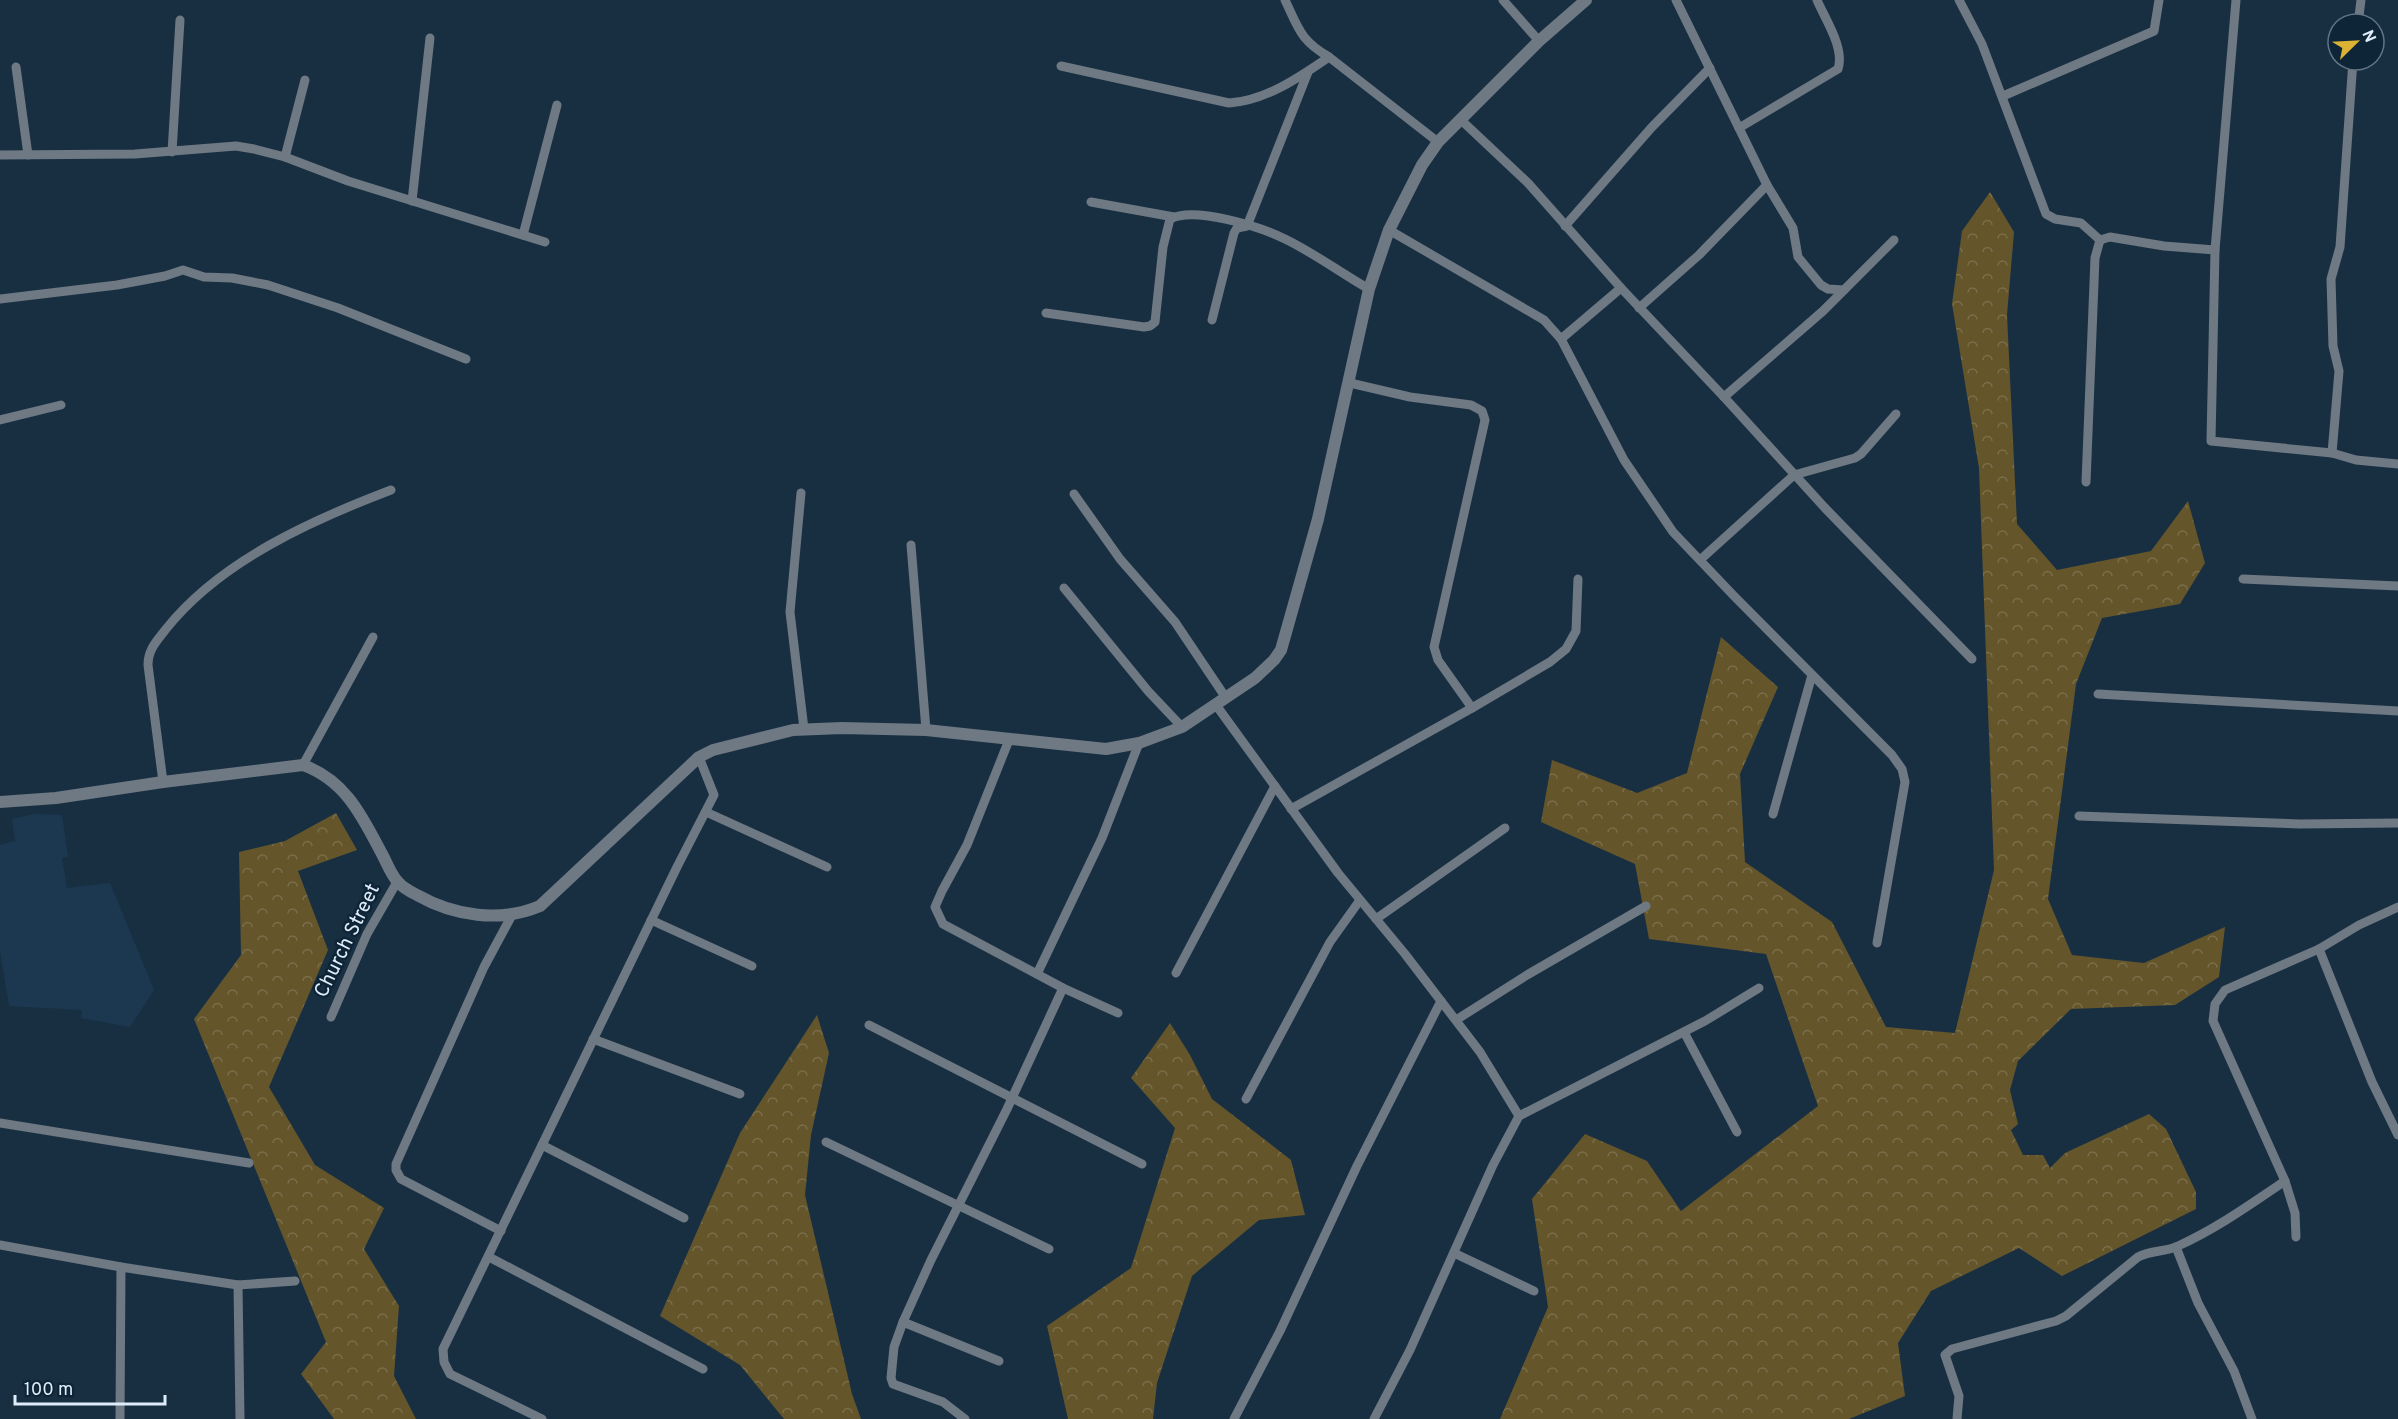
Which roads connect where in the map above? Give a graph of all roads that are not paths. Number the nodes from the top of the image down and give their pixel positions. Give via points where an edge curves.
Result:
1 (1284, 0) edge
2 (1503, 0) edge
3 (1586, 0) edge
4 (1676, 0) edge
5 (1817, 0) edge
6 (1959, 0) edge
7 (2159, 0) edge
8 (2236, 0) edge
9 (180, 20) dead end
10 (430, 38) dead end
11 (1539, 40) junction
12 (1329, 57) junction
13 (1061, 66) dead end
14 (16, 67) dead end
15 (1710, 68) junction
16 (1308, 72) junction
17 (2352, 72) edge
18 (305, 80) dead end
19 (2003, 96) junction
20 (557, 105) dead end
21 (1460, 119) junction
22 (1738, 128) junction
23 (1438, 142) junction
24 (172, 152) junction
25 (0, 155) edge
26 (28, 155) junction
27 (285, 157) junction
28 (1767, 185) junction
29 (412, 201) junction
30 (1091, 202) dead end
31 (1174, 217) junction
32 (1247, 226) junction
33 (1564, 226) junction
34 (1389, 230) junction
35 (524, 235) junction
36 (1894, 240) dead end
37 (2100, 240) junction
38 (544, 242) dead end
39 (2215, 250) junction
40 (1621, 288) junction
41 (1369, 289) junction
42 (1844, 290) junction
43 (0, 299) edge
44 (1639, 308) junction
45 (1046, 313) dead end
46 (1212, 320) dead end
47 (1562, 339) junction
48 (466, 359) dead end
49 (1350, 383) junction
50 (1724, 396) junction
51 (61, 405) dead end
52 (1896, 414) dead end
53 (0, 420) edge
54 (2332, 453) junction
55 (2398, 464) edge
56 (1794, 475) junction
57 (2086, 482) dead end
58 (391, 490) dead end
59 (801, 493) dead end
60 (1074, 494) dead end
61 (911, 545) dead end
62 (1700, 560) junction
63 (1578, 579) dead end
64 (2243, 579) dead end
65 (2398, 586) edge
66 (1064, 588) dead end
67 (373, 637) dead end
68 (1972, 658) dead end
69 (1812, 675) junction
70 (2098, 694) dead end
71 (1221, 701) junction
72 (1472, 708) junction
73 (2398, 711) edge
74 (1182, 727) junction
75 (804, 729) junction
76 (926, 730) junction
77 (1009, 740) junction
78 (1138, 743) junction
79 (699, 758) junction
80 (303, 765) junction
81 (163, 782) junction
82 (1275, 786) junction
83 (0, 802) edge
84 (1291, 809) junction
85 (706, 812) junction
86 (1773, 814) dead end
87 (2079, 816) dead end
88 (2398, 823) edge
89 (1505, 828) dead end
90 (827, 867) dead end
91 (397, 882) junction
92 (1360, 900) junction
93 (1646, 906) dead end
94 (2398, 907) edge
95 (512, 915) junction
96 (1376, 919) junction
97 (651, 920) junction
98 (1877, 943) dead end
99 (2319, 948) junction
100 (752, 966) dead end
101 (1176, 973) dead end
102 (1037, 974) junction
103 (1063, 988) junction
104 (1760, 988) dead end
105 (1441, 1000) junction
106 (1118, 1013) dead end
107 (331, 1017) dead end
108 (1456, 1020) junction
109 (869, 1025) dead end
110 (1684, 1032) junction
111 (593, 1039) junction
112 (740, 1094) dead end
113 (1012, 1097) junction
114 (1246, 1099) dead end
115 (1519, 1116) junction
116 (0, 1123) edge
117 (1737, 1132) dead end
118 (2398, 1135) edge
119 (826, 1142) dead end
120 (542, 1145) junction
121 (249, 1163) dead end
122 (1142, 1164) dead end
123 (2285, 1181) junction
124 (958, 1205) junction
125 (684, 1218) dead end
126 (501, 1231) junction
127 (2296, 1237) dead end
128 (0, 1245) edge
129 (2176, 1247) junction
130 (1049, 1250) dead end
131 (1454, 1253) junction
132 (489, 1257) junction
133 (121, 1267) junction
134 (295, 1281) dead end
135 (238, 1285) junction
136 (1534, 1291) dead end
137 (903, 1322) junction
138 (999, 1361) dead end
139 (703, 1369) dead end
140 (120, 1419) edge
141 (240, 1419) edge
142 (542, 1419) edge
143 (965, 1419) edge
144 (1234, 1419) edge
145 (1374, 1419) edge
146 (1957, 1419) edge
147 (2252, 1419) edge

1 - 12 street via 1302,36
2 - 11 street
3 - 11 street
4 - 15 street
5 - 22 street via 1841,60 1838,69
6 - 19 street
7 - 19 street via 2154,31
8 - 39 street
9 - 24 street
10 - 29 street
11 - 21 street
12 - 16 street
12 - 23 street
13 - 16 street via 1229,103 1262,96
14 - 26 street
15 - 22 street
15 - 33 street
16 - 32 street
17 - 54 street via 2340,247 2331,279 2333,346 2339,371
18 - 27 street
19 - 37 street via 2046,214 2080,223
20 - 35 street
21 - 23 street
21 - 33 street via 1528,183
22 - 28 street
23 - 34 street
24 - 26 street
24 - 27 street via 236,146
25 - 26 street
27 - 29 street
28 - 42 street via 1793,228 1801,262 1821,285
28 - 44 street via 1699,255
29 - 35 street
30 - 31 street
31 - 32 street via 1213,215
31 - 45 street via 1170,219 1163,247 1155,322 1150,326
32 - 41 street via 1284,238
32 - 46 street via 1234,233
33 - 40 street
34 - 41 street
34 - 47 street via 1544,320
35 - 38 street
36 - 42 street
37 - 39 street via 2110,237
37 - 57 street
39 - 54 street via 2211,441
40 - 44 street
40 - 47 street
41 - 49 street
42 - 50 street
43 - 48 street via 117,285 183,270 204,277 268,285
44 - 50 street
47 - 62 street via 1624,460 1673,532
49 - 71 street via 1318,519 1281,650 1255,678
49 - 72 street via 1410,397 1471,405 1482,411 1485,420 1434,647 1438,660
50 - 56 street
51 - 53 street
52 - 56 street via 1855,458
54 - 55 street
56 - 62 street
56 - 68 street
58 - 81 street via 327,514 245,559 180,611 148,657
59 - 75 street via 790,612
60 - 71 street via 1120,559 1175,622
61 - 76 street
62 - 69 street
63 - 72 street via 1576,631 1566,649
64 - 65 street
66 - 74 street
67 - 80 street
69 - 86 street
69 - 98 street via 1902,769 1905,782
70 - 73 street
71 - 74 street
71 - 82 street
72 - 84 street
74 - 78 street
75 - 76 street
75 - 79 street via 713,750
76 - 77 street
77 - 78 street via 1106,749
77 - 102 street via 967,845 935,907 943,924
78 - 102 street via 1102,838
79 - 85 street via 714,789
79 - 95 street via 540,906
80 - 81 street
80 - 91 street via 322,772 339,786 362,816
81 - 83 street
82 - 84 street
82 - 101 street
84 - 92 street
85 - 90 street
85 - 97 street
87 - 88 street via 2300,824
89 - 96 street
91 - 95 street via 444,907 475,915
91 - 107 street, Church Street via 368,934
92 - 96 street
92 - 114 street via 1330,942
93 - 108 street
94 - 99 street
95 - 126 street via 484,967 396,1164 401,1179
96 - 105 street
97 - 100 street
97 - 111 street
99 - 118 street via 2372,1082
99 - 123 street via 2225,990 2215,1004 2213,1021
102 - 103 street
103 - 106 street
103 - 113 street
104 - 110 street
105 - 108 street
105 - 144 street
108 - 115 street
109 - 113 street
110 - 115 street
110 - 117 street
111 - 112 street
111 - 120 street
113 - 122 street
113 - 124 street
115 - 131 street
116 - 121 street
119 - 124 street
120 - 125 street
120 - 126 street
123 - 127 street via 2295,1213
123 - 129 street via 2238,1214
124 - 130 street
124 - 137 street
126 - 132 street
128 - 133 street
129 - 146 street via 2138,1257 2056,1321 1952,1349 1945,1355 1959,1396
129 - 147 street
131 - 136 street
131 - 145 street
132 - 139 street
132 - 142 street via 443,1349 444,1362 450,1374
133 - 135 street
133 - 140 street
134 - 135 street
135 - 141 street
137 - 138 street
137 - 143 street via 894,1347 893,1384 943,1402

